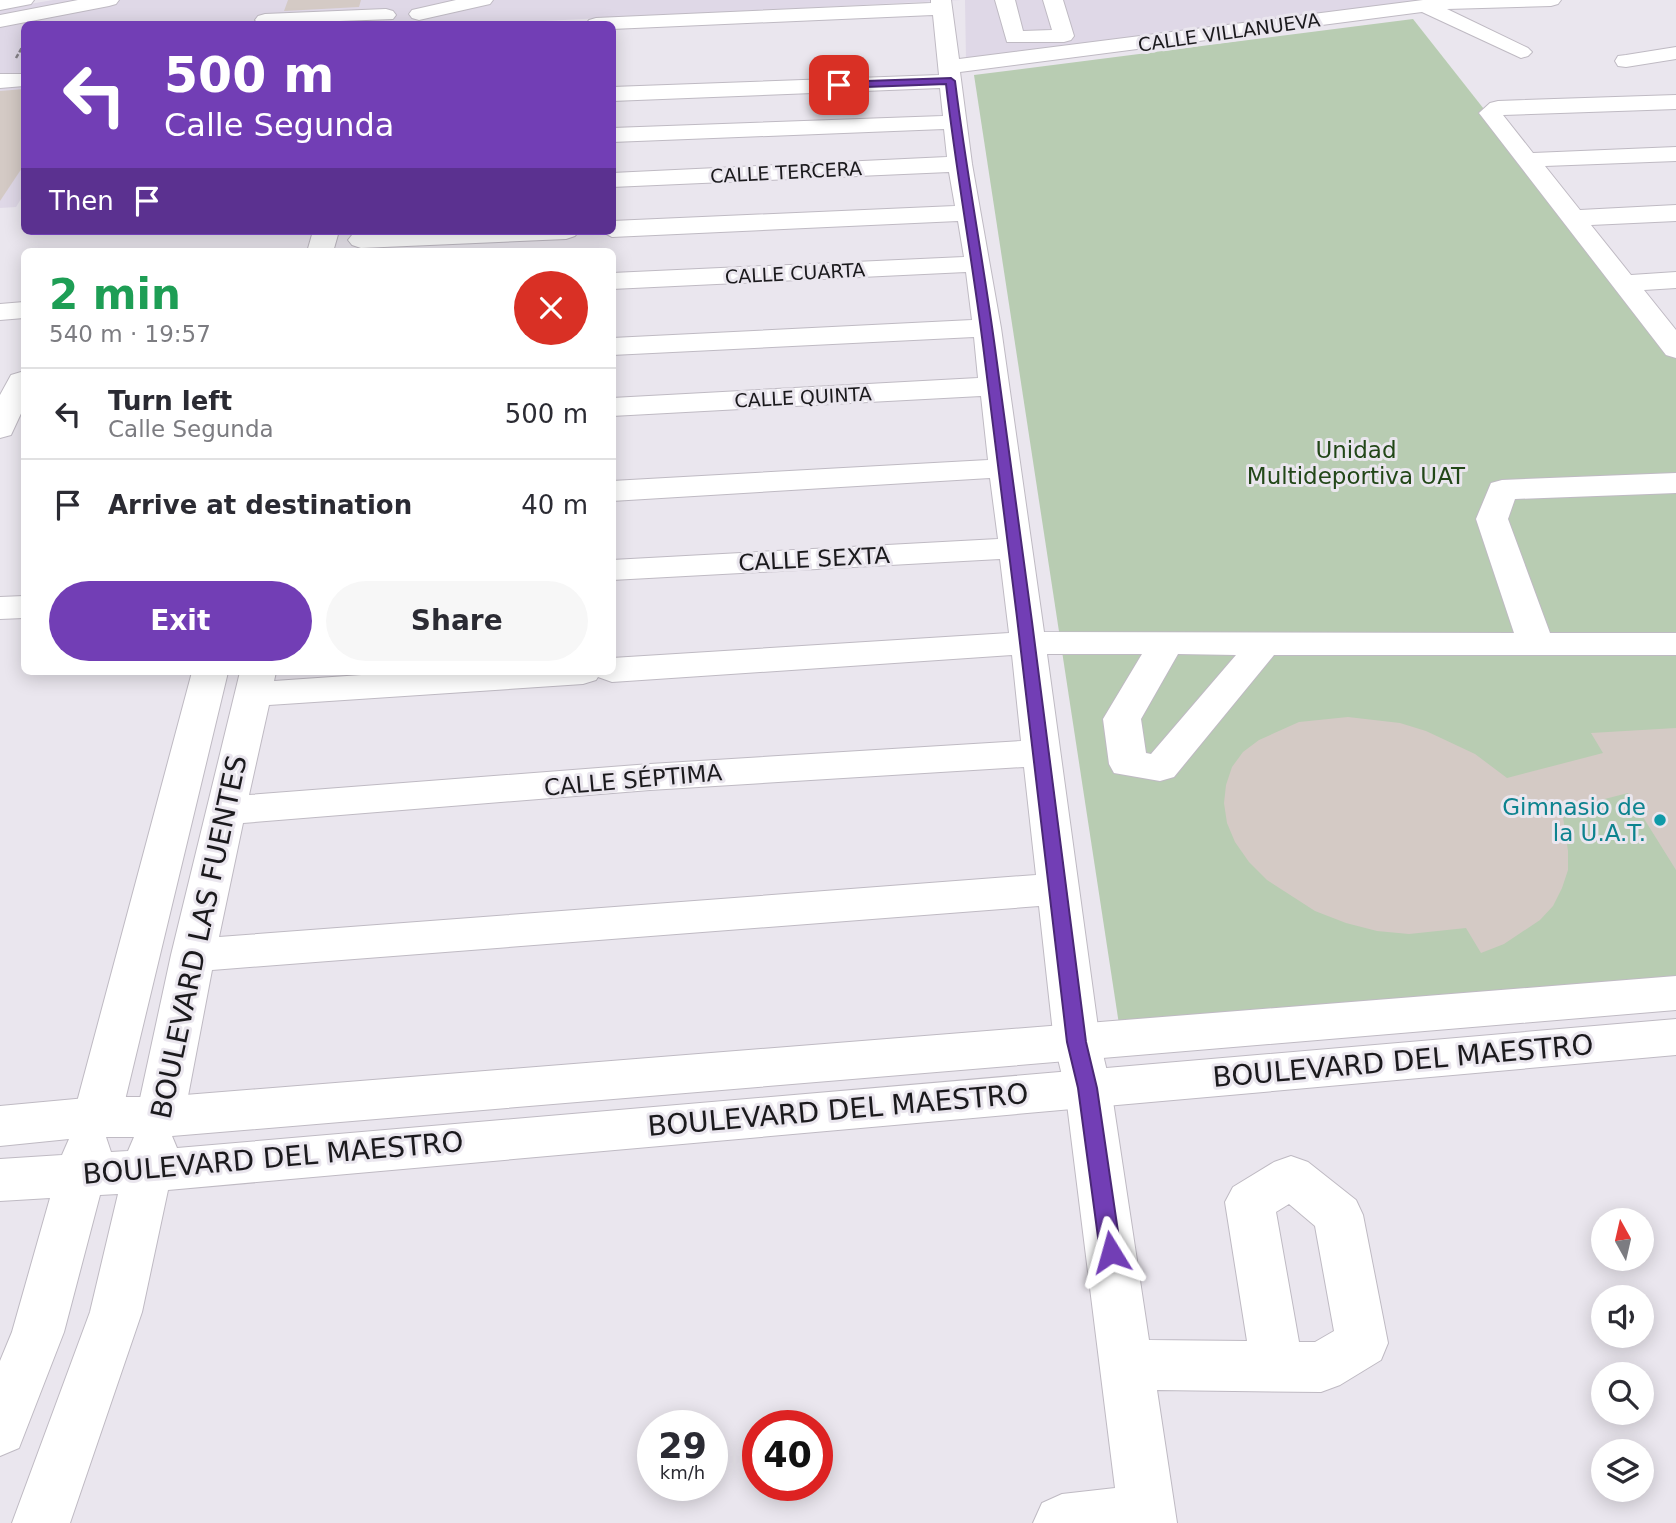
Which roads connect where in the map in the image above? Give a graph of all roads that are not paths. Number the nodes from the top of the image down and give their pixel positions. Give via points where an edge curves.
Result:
1 (109, 0) edge
2 (273, 0) edge
3 (483, 0) edge
4 (1005, 0) edge
5 (1053, 0) edge
6 (1551, 0) edge
7 (456, 3) edge
8 (0, 4) edge
9 (941, 5) edge
10 (1390, 5) edge
11 (1425, 6) junction
12 (76, 7) junction
13 (25, 8) edge
14 (387, 10) edge
15 (420, 10) edge
16 (66, 21) edge
17 (264, 21) edge
18 (274, 21) edge
19 (0, 22) edge
20 (616, 23) edge
21 (7, 44) dead end
22 (1521, 52) dead end
23 (1676, 53) edge
24 (1626, 61) dead end
25 (950, 74) junction
26 (21, 80) edge
27 (0, 81) edge
28 (616, 94) edge
29 (1676, 102) edge
30 (956, 122) junction
31 (616, 135) edge
32 (1676, 154) edge
33 (1525, 160) junction
34 (960, 164) junction
35 (616, 180) edge
36 (970, 213) junction
37 (1676, 213) edge
38 (1571, 218) junction
39 (616, 229) edge
40 (484, 235) edge
41 (360, 241) edge
42 (978, 264) junction
43 (1676, 280) edge
44 (616, 281) edge
45 (1624, 283) junction
46 (21, 310) edge
47 (0, 312) edge
48 (987, 328) junction
49 (616, 346) edge
50 (1676, 349) edge
51 (21, 380) dead end
52 (994, 386) junction
53 (616, 407) edge
54 (0, 429) edge
55 (21, 440) edge
56 (0, 441) edge
57 (1004, 468) junction
58 (1676, 483) edge
59 (616, 491) edge
60 (1016, 548) junction
61 (616, 570) edge
62 (21, 607) edge
63 (0, 608) edge
64 (1028, 643) junction
65 (1166, 644) junction
66 (1264, 644) junction
67 (1536, 644) junction
68 (1676, 644) edge
69 (616, 670) edge
70 (209, 675) edge
71 (494, 675) edge
72 (256, 683) edge
73 (1040, 754) junction
74 (225, 811) junction
75 (1059, 889) junction
76 (193, 955) junction
77 (1676, 993) edge
78 (1676, 1037) edge
79 (1082, 1065) junction
80 (160, 1116) junction
81 (97, 1117) junction
82 (0, 1126) edge
83 (148, 1171) junction
84 (82, 1173) junction
85 (0, 1180) edge
86 (1127, 1365) junction
87 (1277, 1365) dead end
88 (0, 1429) edge
89 (1147, 1518) edge
90 (41, 1523) edge
91 (1062, 1523) edge

1 - 12 street
2 - 17 street
3 - 7 street
4 - 5 street via 1014,38 1064,36
6 - 11 street, CALLE VILLANUEVA
7 - 15 street
8 - 13 street
9 - 20 street
9 - 25 street
10 - 11 street, CALLE VILLANUEVA
10 - 25 street, CALLE VILLANUEVA
11 - 22 street
12 - 13 street
12 - 16 street
13 - 19 street
13 - 21 street
14 - 15 street
14 - 18 street
23 - 24 street
25 - 28 street, CALLE VILLANUEVA
25 - 30 street
26 - 27 street
29 - 33 street via 1497,108 1490,113
30 - 31 street
30 - 34 street
32 - 33 street
33 - 38 street
34 - 35 street, CALLE TERCERA
34 - 36 street
36 - 39 street
36 - 42 street
37 - 38 street
38 - 45 street
40 - 41 street
42 - 44 street, CALLE CUARTA
42 - 48 street
43 - 45 street
45 - 50 street
46 - 47 street
48 - 49 street
48 - 52 street
51 - 54 street
52 - 53 street, CALLE QUINTA
52 - 57 street
55 - 56 street
57 - 59 street
57 - 60 street
58 - 67 street via 1502,490 1492,519
60 - 61 street, CALLE SEXTA
60 - 64 street
62 - 63 street
64 - 65 street
64 - 69 street
64 - 73 street
65 - 66 street
65 - 66 street via 1122,719 1128,764 1160,768
66 - 67 street
67 - 68 street
70 - 81 street, BOULEVARD LAS FUENTES
71 - 72 street
72 - 74 street, BOULEVARD LAS FUENTES
73 - 74 street, CALLE SÉPTIMA via 650,777
73 - 75 street
74 - 76 street, BOULEVARD LAS FUENTES
75 - 76 street
75 - 79 street
76 - 80 street, BOULEVARD LAS FUENTES
77 - 79 street, BOULEVARD DEL MAESTRO
78 - 79 street, BOULEVARD DEL MAESTRO
79 - 80 street, BOULEVARD DEL MAESTRO
79 - 83 street, BOULEVARD DEL MAESTRO
79 - 86 street
80 - 81 street, BOULEVARD DEL MAESTRO
80 - 83 street, BOULEVARD LAS FUENTES
81 - 82 street, BOULEVARD DEL MAESTRO
81 - 84 street, BOULEVARD LAS FUENTES
83 - 84 street, BOULEVARD DEL MAESTRO
83 - 90 street, BOULEVARD LAS FUENTES via 116,1312
84 - 85 street, BOULEVARD DEL MAESTRO
84 - 88 street, BOULEVARD LAS FUENTES via 38,1332
86 - 87 street
86 - 89 street
89 - 91 street

